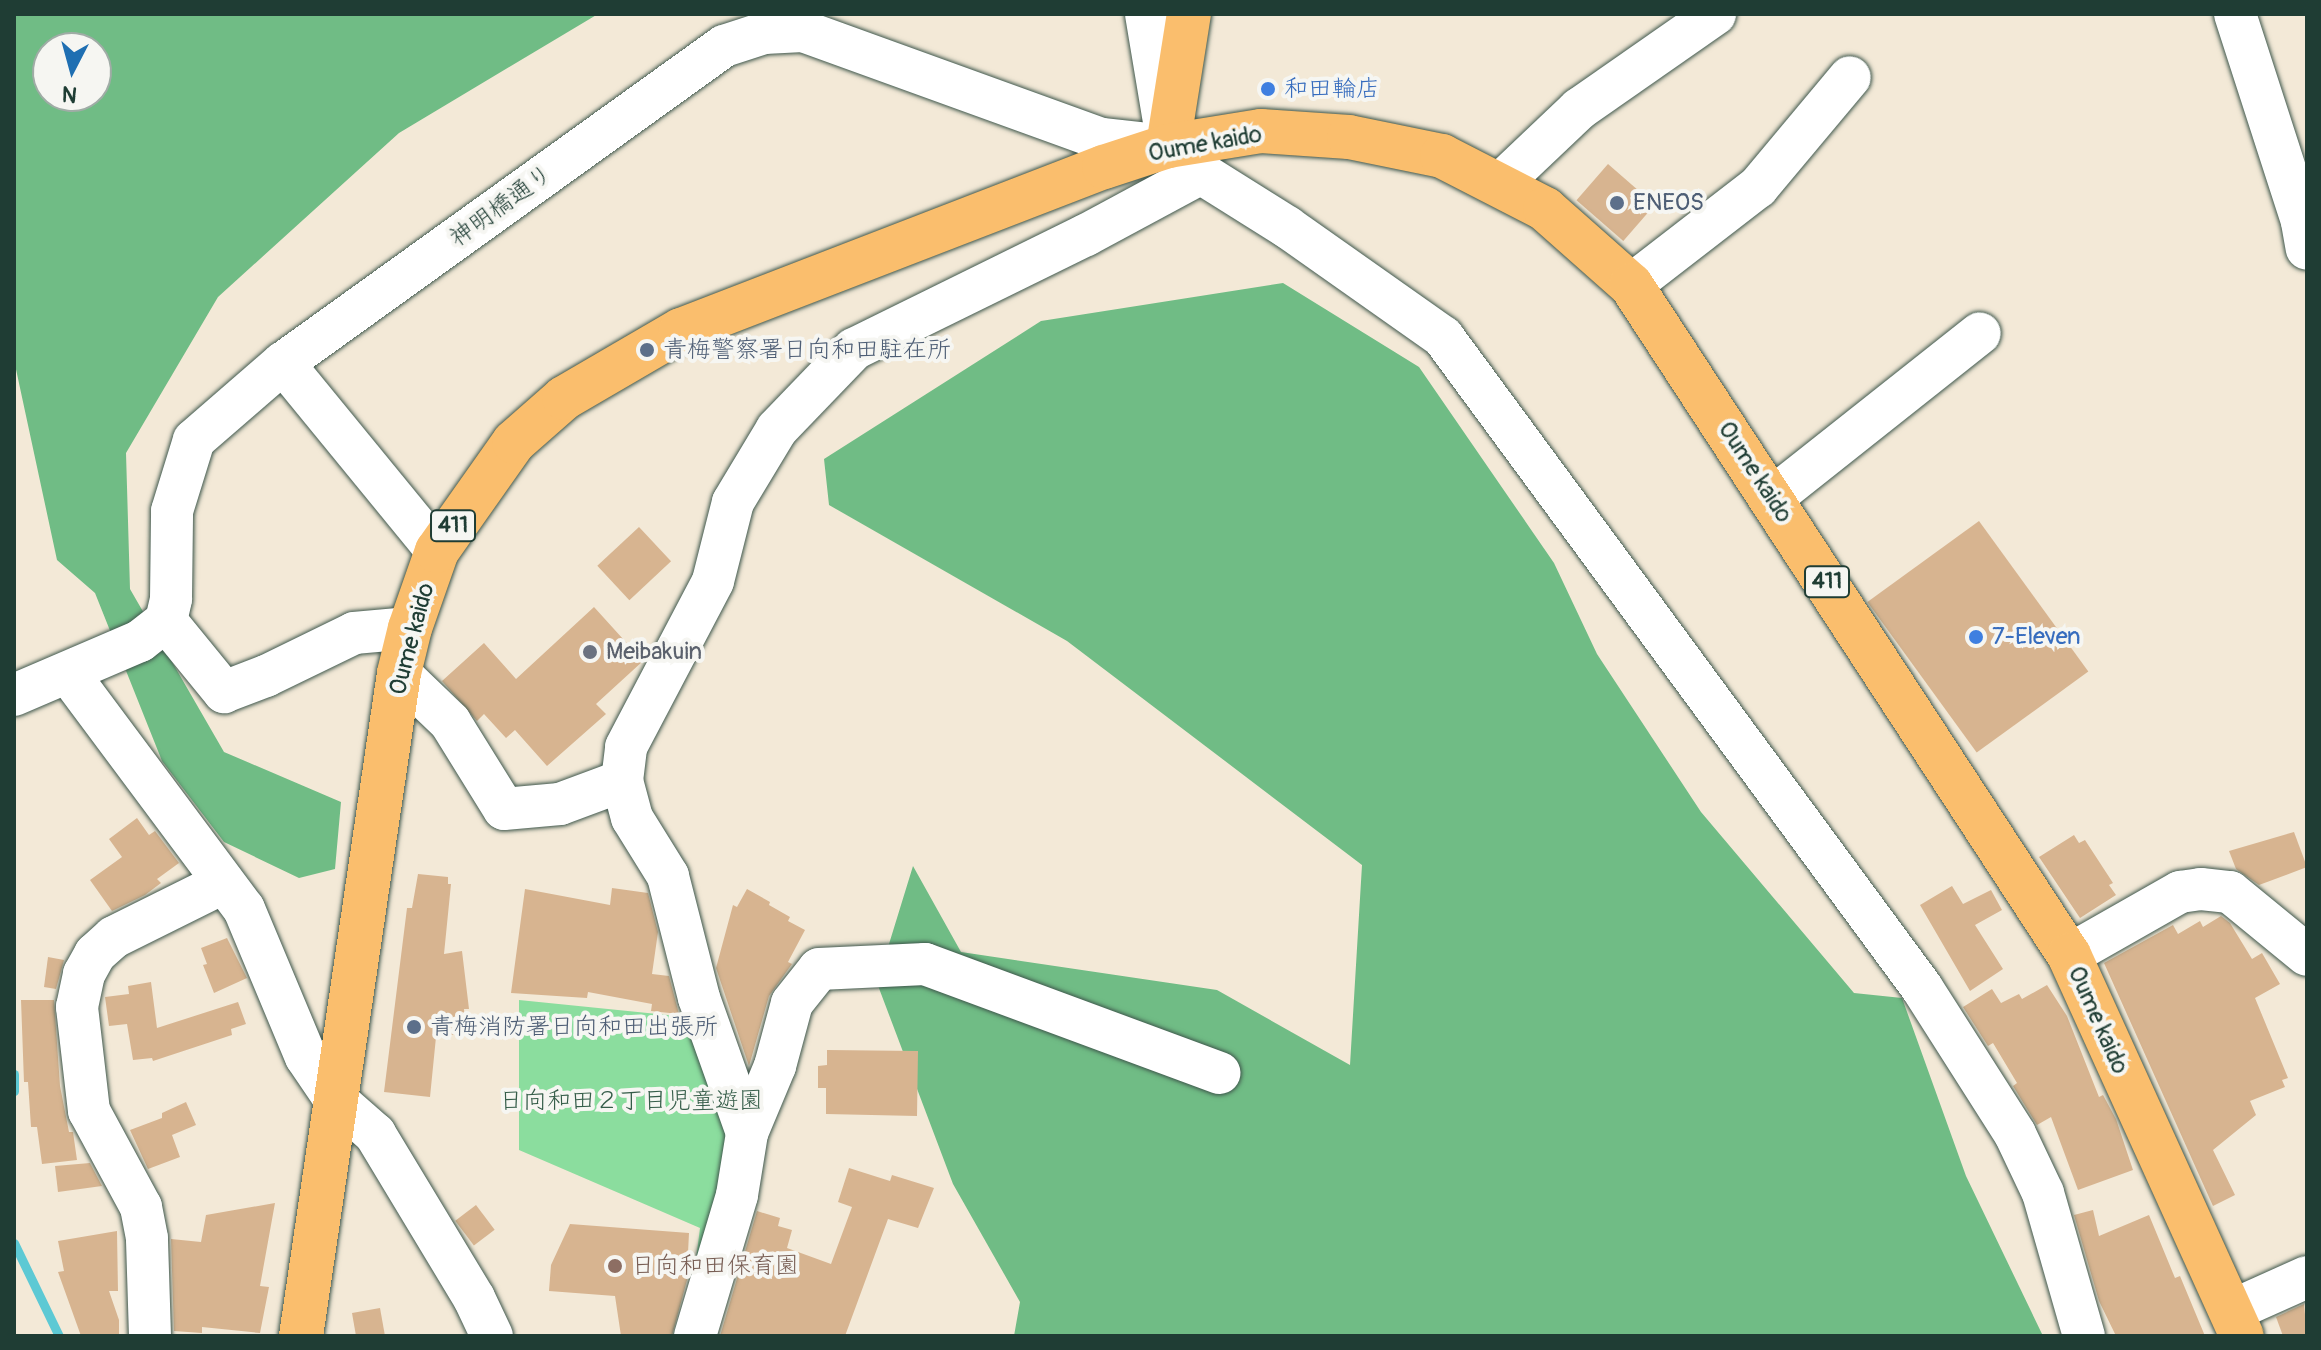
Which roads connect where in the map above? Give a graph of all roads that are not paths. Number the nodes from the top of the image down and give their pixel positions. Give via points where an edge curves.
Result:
1 (1146, 14) edge
2 (1189, 14) edge
3 (1715, 14) edge
4 (2235, 14) edge
5 (1850, 77) dead end
6 (1185, 160) junction
7 (1501, 183) junction
8 (2307, 249) edge
9 (1631, 285) junction
10 (1980, 333) dead end
11 (283, 363) junction
12 (1772, 498) junction
13 (437, 551) junction
14 (166, 621) junction
15 (410, 628) junction
16 (68, 673) junction
17 (399, 673) junction
18 (14, 695) edge
19 (622, 781) junction
20 (223, 883) junction
21 (2069, 955) junction
22 (2307, 955) edge
23 (1219, 1073) dead end
24 (334, 1098) junction
25 (747, 1133) junction
26 (2307, 1277) edge
27 (2237, 1324) edge
28 (150, 1336) edge
29 (301, 1336) edge
30 (492, 1336) edge
31 (695, 1336) edge
32 (2084, 1336) edge

1 - 6 street
2 - 6 main road
3 - 7 street via 1579,109
4 - 8 street
5 - 9 street via 1758,187
6 - 7 main road, Oume kaido / 411 via 1261,131 1349,137 1442,156
6 - 11 street, 神明橋通り via 1102,139 803,31 764,33 724,46
6 - 13 main road, Oume kaido / 411 via 1104,167 681,330 564,398 514,442
6 - 19 street via 854,349 777,429 733,502 713,581 626,747
6 - 32 street via 1443,337 1939,1014 2015,1134 2043,1193
7 - 9 main road, Oume kaido / 411 via 1545,209
9 - 12 main road, Oume kaido / 411
10 - 12 street
11 - 13 street
11 - 14 street, 神明橋通り via 194,440 172,511
12 - 21 main road, Oume kaido / 411
13 - 15 main road, Oume kaido / 411
14 - 15 street via 224,692 354,633
14 - 16 street via 140,641
15 - 17 main road, Oume kaido / 411
16 - 18 street
16 - 20 street
17 - 19 street via 450,722 504,809 560,804
17 - 24 main road, Oume kaido / 411
19 - 25 street via 632,818 668,876 699,998
20 - 24 street via 244,909 306,1057
20 - 28 street via 114,937 95,954 84,974 77,1007 89,1111 141,1207
21 - 22 street via 2180,892 2201,889 2230,892
21 - 27 main road, Oume kaido / 411
23 - 25 street via 925,964 819,969 792,1003 775,1066
24 - 29 main road, Oume kaido / 411
24 - 30 street via 375,1134
25 - 31 street via 737,1195
26 - 27 street

